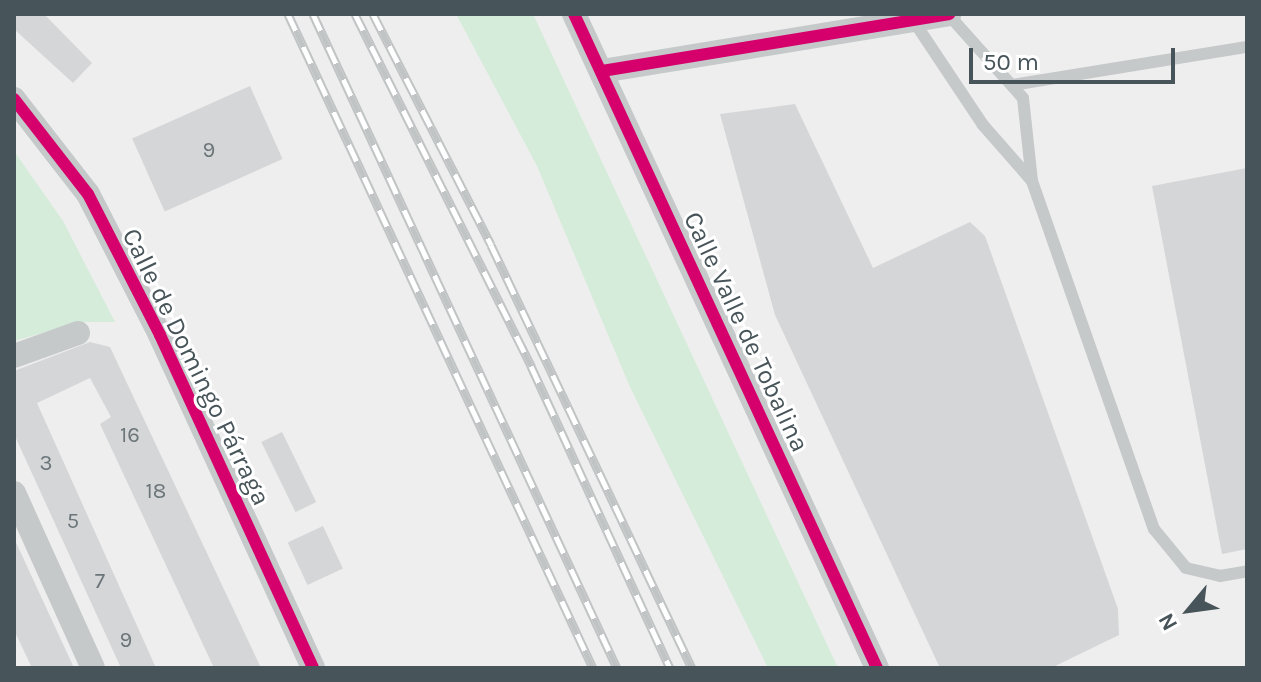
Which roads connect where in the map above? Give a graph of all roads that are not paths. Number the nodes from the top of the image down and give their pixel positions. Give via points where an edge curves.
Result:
1 (574, 14) edge
2 (949, 14) edge
3 (913, 20) junction
4 (1247, 47) edge
5 (602, 71) junction
6 (1012, 85) junction
7 (14, 99) edge
8 (1032, 181) junction
9 (78, 333) dead end
10 (14, 356) edge
11 (14, 493) edge
12 (1247, 571) edge
13 (93, 668) edge
14 (313, 668) edge
15 (877, 668) edge

1 - 5 street, Calle Valle de Tobalina
2 - 3 street
2 - 6 lane
3 - 5 street
3 - 8 lane via 983,125
4 - 6 lane
5 - 15 street, Calle Valle de Tobalina
6 - 8 lane via 1023,98
7 - 14 street, Calle de Domingo Párraga via 88,194
8 - 12 lane via 1154,529 1186,568 1220,576
9 - 10 street
11 - 13 street

